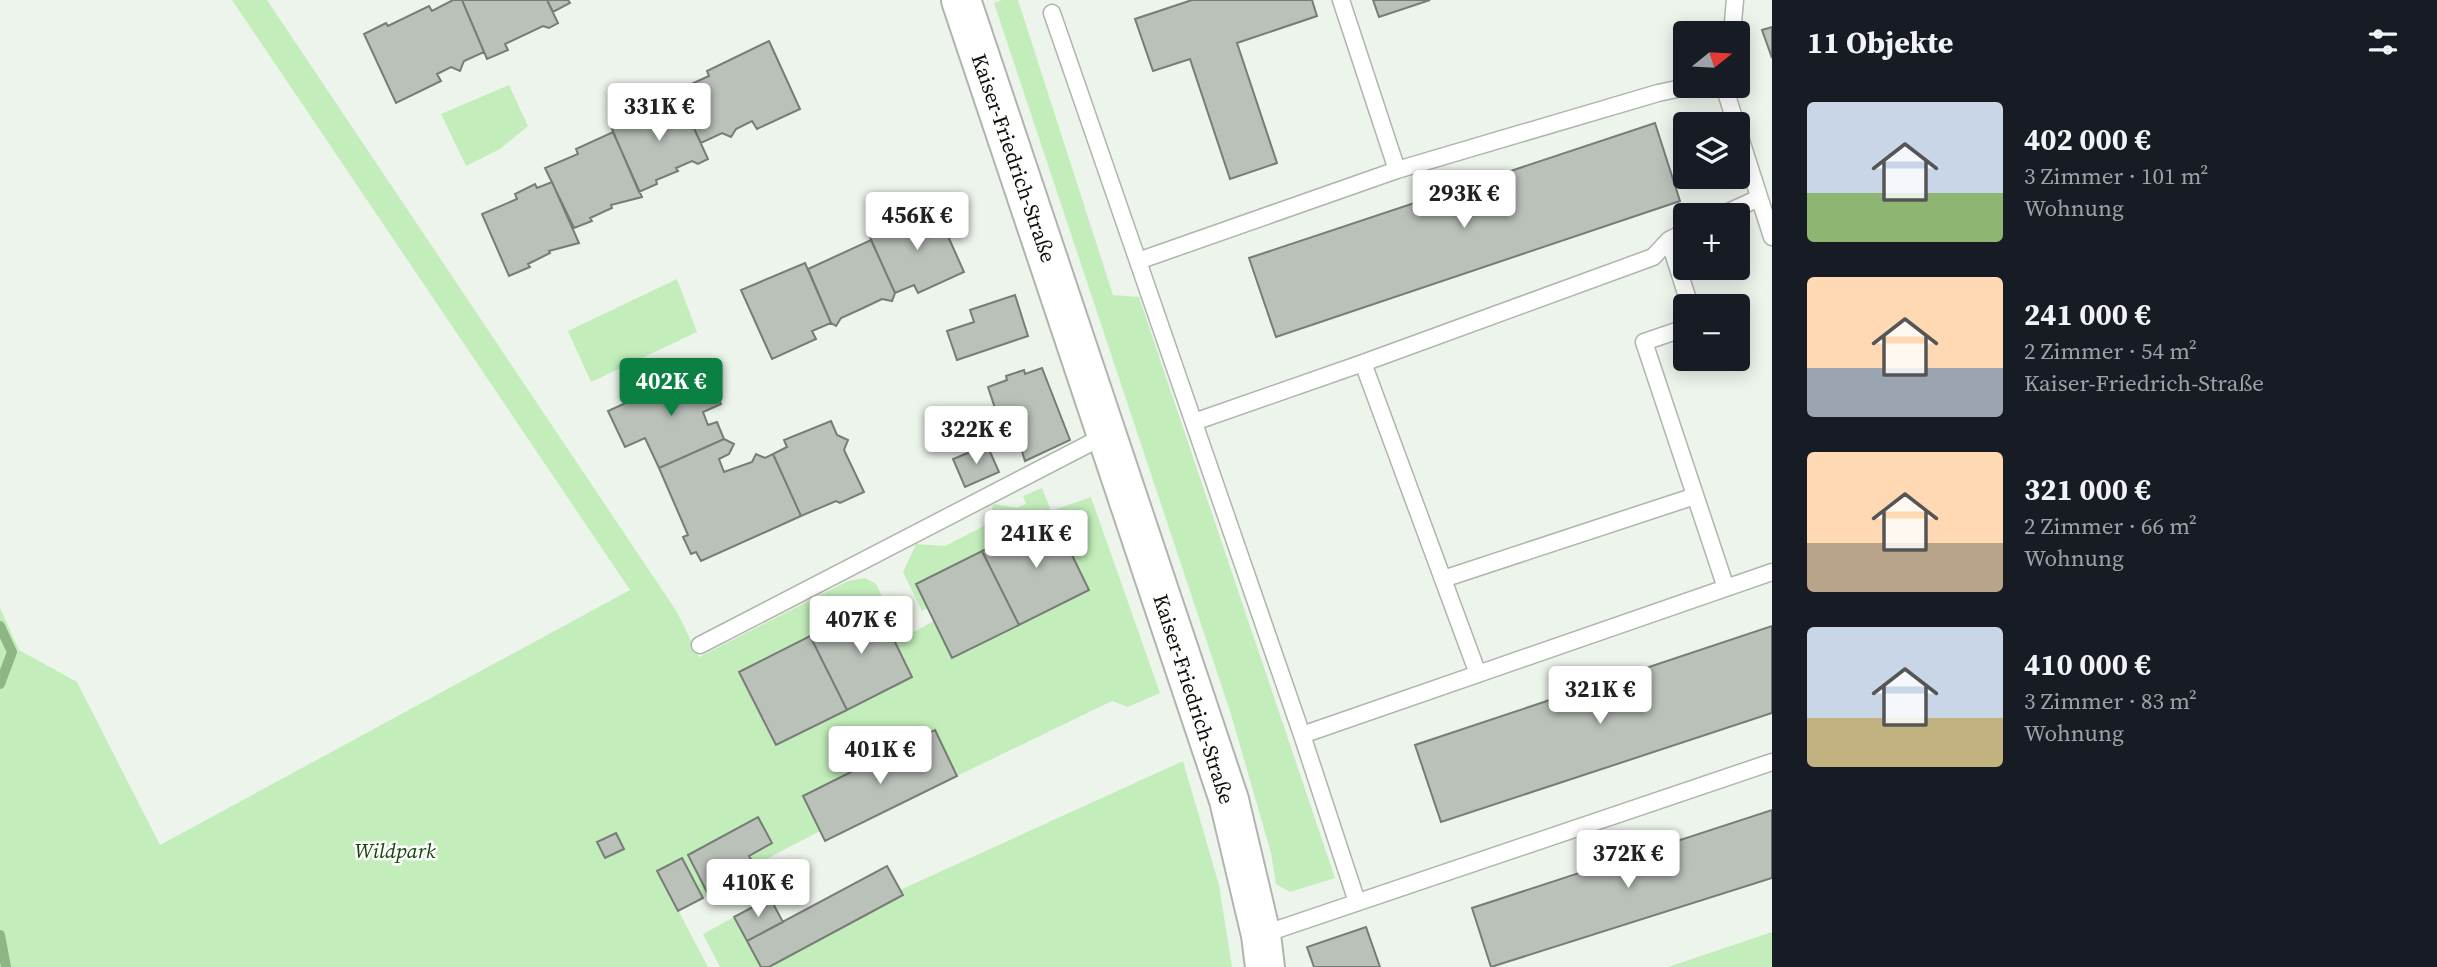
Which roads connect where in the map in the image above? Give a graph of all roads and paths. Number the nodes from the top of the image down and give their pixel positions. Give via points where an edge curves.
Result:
1 (961, 0) edge
2 (1341, 0) edge
3 (1735, 0) edge
4 (1052, 13) dead end
5 (1733, 21) edge
6 (1673, 90) edge
7 (1750, 169) edge
8 (1397, 170) junction
9 (1759, 198) junction
10 (1748, 203) edge
11 (1772, 237) edge
12 (1673, 238) edge
13 (1669, 240) junction
14 (1138, 261) junction
15 (1686, 294) edge
16 (1673, 332) edge
17 (1363, 363) junction
18 (1194, 422) junction
19 (1107, 435) junction
20 (1695, 496) junction
21 (1772, 572) edge
22 (1443, 579) junction
23 (1726, 588) junction
24 (701, 645) dead end
25 (1478, 674) junction
26 (1302, 736) junction
27 (1772, 762) edge
28 (1357, 902) junction
29 (1263, 951) edge

1 - 19 street, Kaiser-Friedrich-Straße
2 - 8 lane
3 - 5 lane
4 - 14 lane
6 - 8 lane
7 - 9 lane
8 - 14 lane
9 - 10 lane
9 - 11 lane
12 - 13 lane
13 - 15 lane
13 - 17 lane via 1653,257
14 - 18 lane
16 - 20 lane via 1644,342
17 - 18 lane
17 - 22 lane
18 - 26 lane
19 - 24 lane
19 - 29 street, Kaiser-Friedrich-Straße via 1229,800
20 - 22 lane
20 - 23 lane
21 - 23 lane
22 - 25 lane
23 - 25 lane
25 - 26 lane
26 - 28 lane
27 - 28 lane
28 - 29 lane

